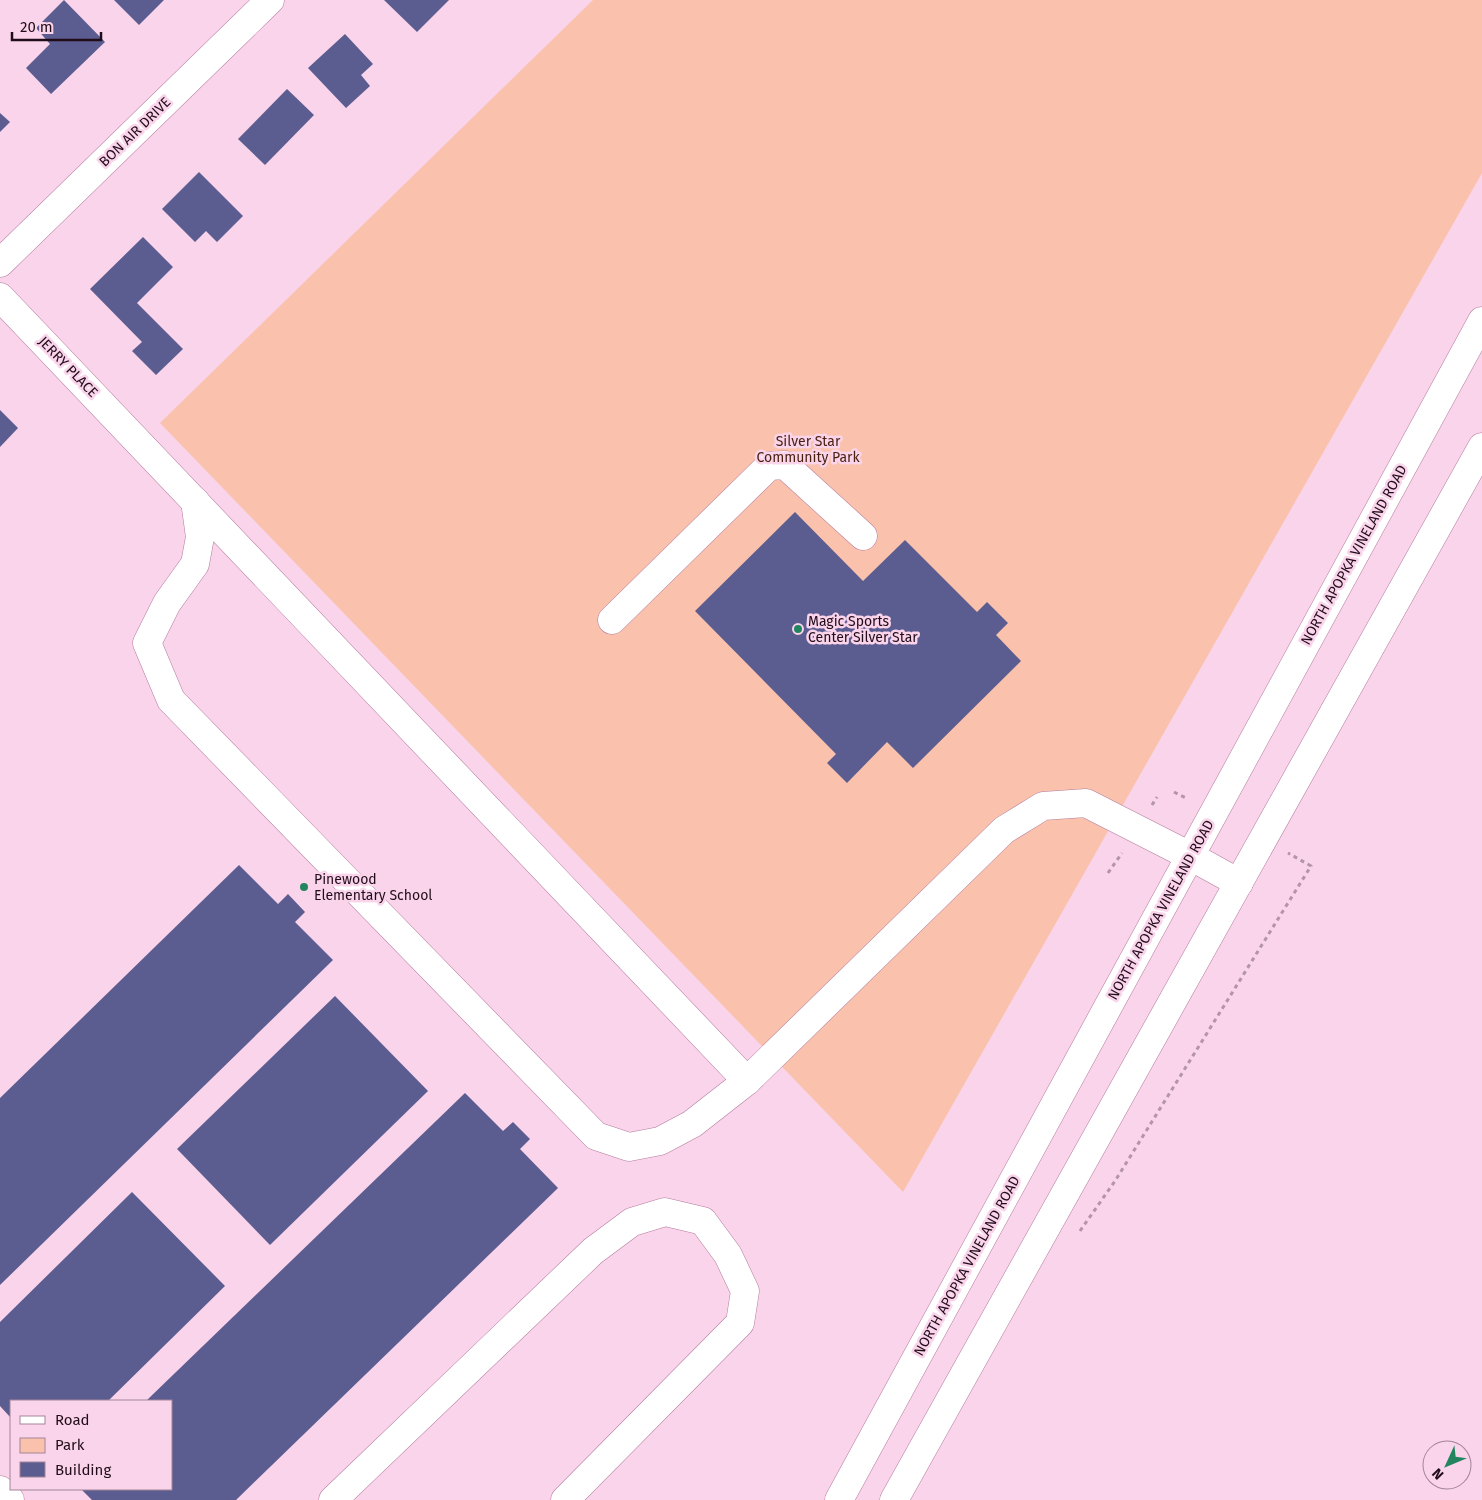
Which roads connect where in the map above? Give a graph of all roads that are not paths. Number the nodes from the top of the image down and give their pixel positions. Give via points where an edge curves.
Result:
1 (270, 0) edge
2 (0, 263) edge
3 (0, 297) edge
4 (1482, 321) edge
5 (1482, 447) edge
6 (195, 500) junction
7 (863, 536) dead end
8 (612, 620) dead end
9 (1190, 856) junction
10 (1239, 883) junction
11 (748, 1081) junction
12 (0, 1490) edge
13 (10, 1500) edge
14 (333, 1500) edge
15 (565, 1500) edge
16 (839, 1500) edge
17 (894, 1500) edge

1 - 2 main road, BON AIR DRIVE
3 - 6 main road, JERRY PLACE
4 - 9 main road, NORTH APOPKA VINELAND ROAD
5 - 10 main road
6 - 11 main road, JERRY PLACE
6 - 11 main road via 200,537 195,564 167,603 148,643 171,700 596,1136 630,1147 660,1141 692,1124
7 - 8 main road via 785,465 769,466
9 - 10 main road
9 - 11 main road via 1086,804 1043,806 1004,830
9 - 16 main road, NORTH APOPKA VINELAND ROAD
10 - 17 main road
12 - 13 main road
14 - 15 main road via 593,1251 632,1222 665,1212 703,1221 728,1255 745,1291 740,1323

